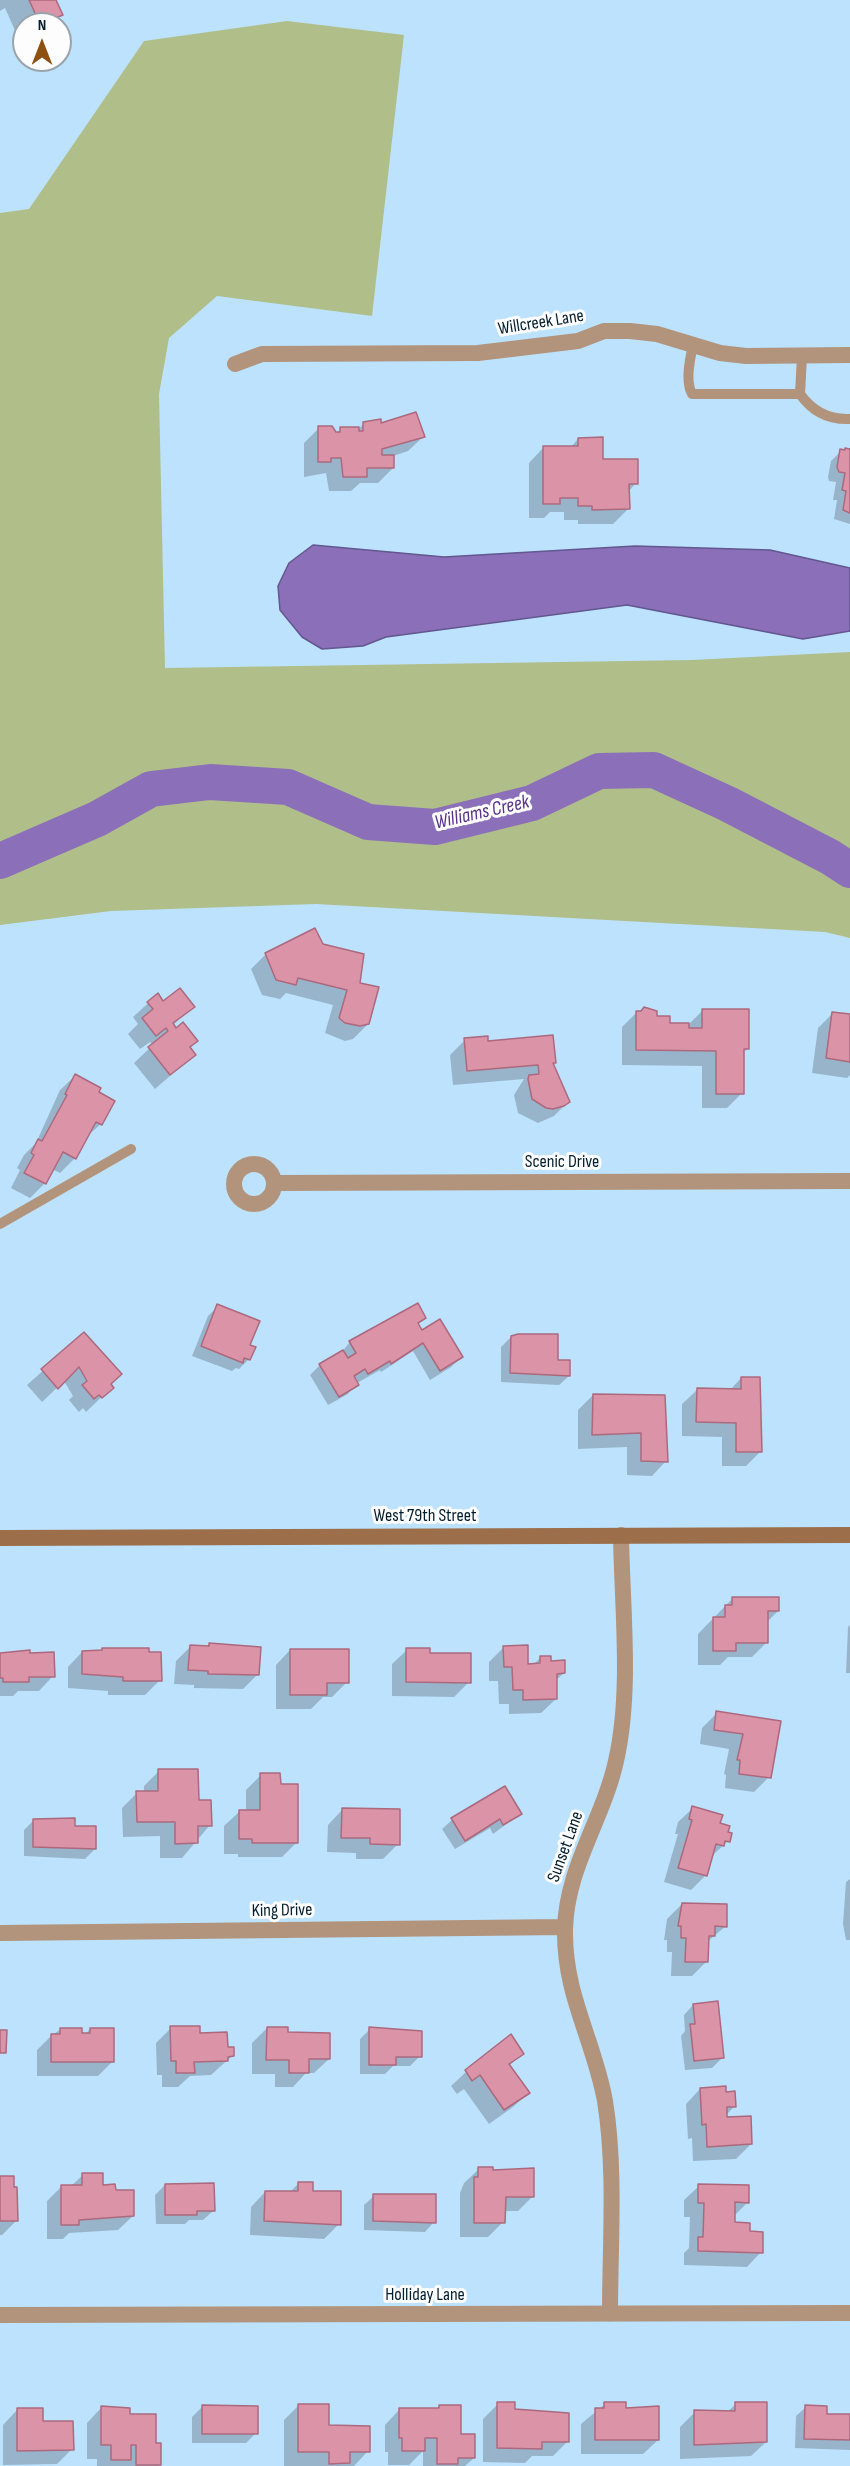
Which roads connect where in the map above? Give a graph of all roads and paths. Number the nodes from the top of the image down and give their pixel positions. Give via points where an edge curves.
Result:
1 (693, 345) junction
2 (850, 355) edge
3 (802, 356) junction
4 (236, 364) dead end
5 (800, 394) junction
6 (850, 419) edge
7 (131, 1149) dead end
8 (850, 1180) edge
9 (274, 1183) dead end
10 (0, 1224) edge
11 (621, 1535) junction
12 (850, 1535) edge
13 (0, 1538) edge
14 (565, 1927) junction
15 (0, 1933) edge
16 (850, 2313) edge
17 (610, 2314) junction
18 (0, 2315) edge

1 - 3 street, Willcreek Lane via 746,356
1 - 4 street, Willcreek Lane via 648,333 604,331 578,341 478,353 262,354
1 - 5 lane via 689,363 692,394
2 - 3 street, Willcreek Lane
3 - 5 lane
5 - 6 lane via 814,410 834,419
7 - 10 lane
8 - 9 street, Scenic Drive
11 - 12 main road, West 79th Street
11 - 13 main road, West 79th Street
11 - 14 street, Sunset Lane via 624,1696 620,1744 605,1800 572,1879
14 - 15 street, King Drive
14 - 17 street, Sunset Lane via 572,1993 598,2072 607,2117
16 - 17 street, Holliday Lane
17 - 18 street, Holliday Lane

